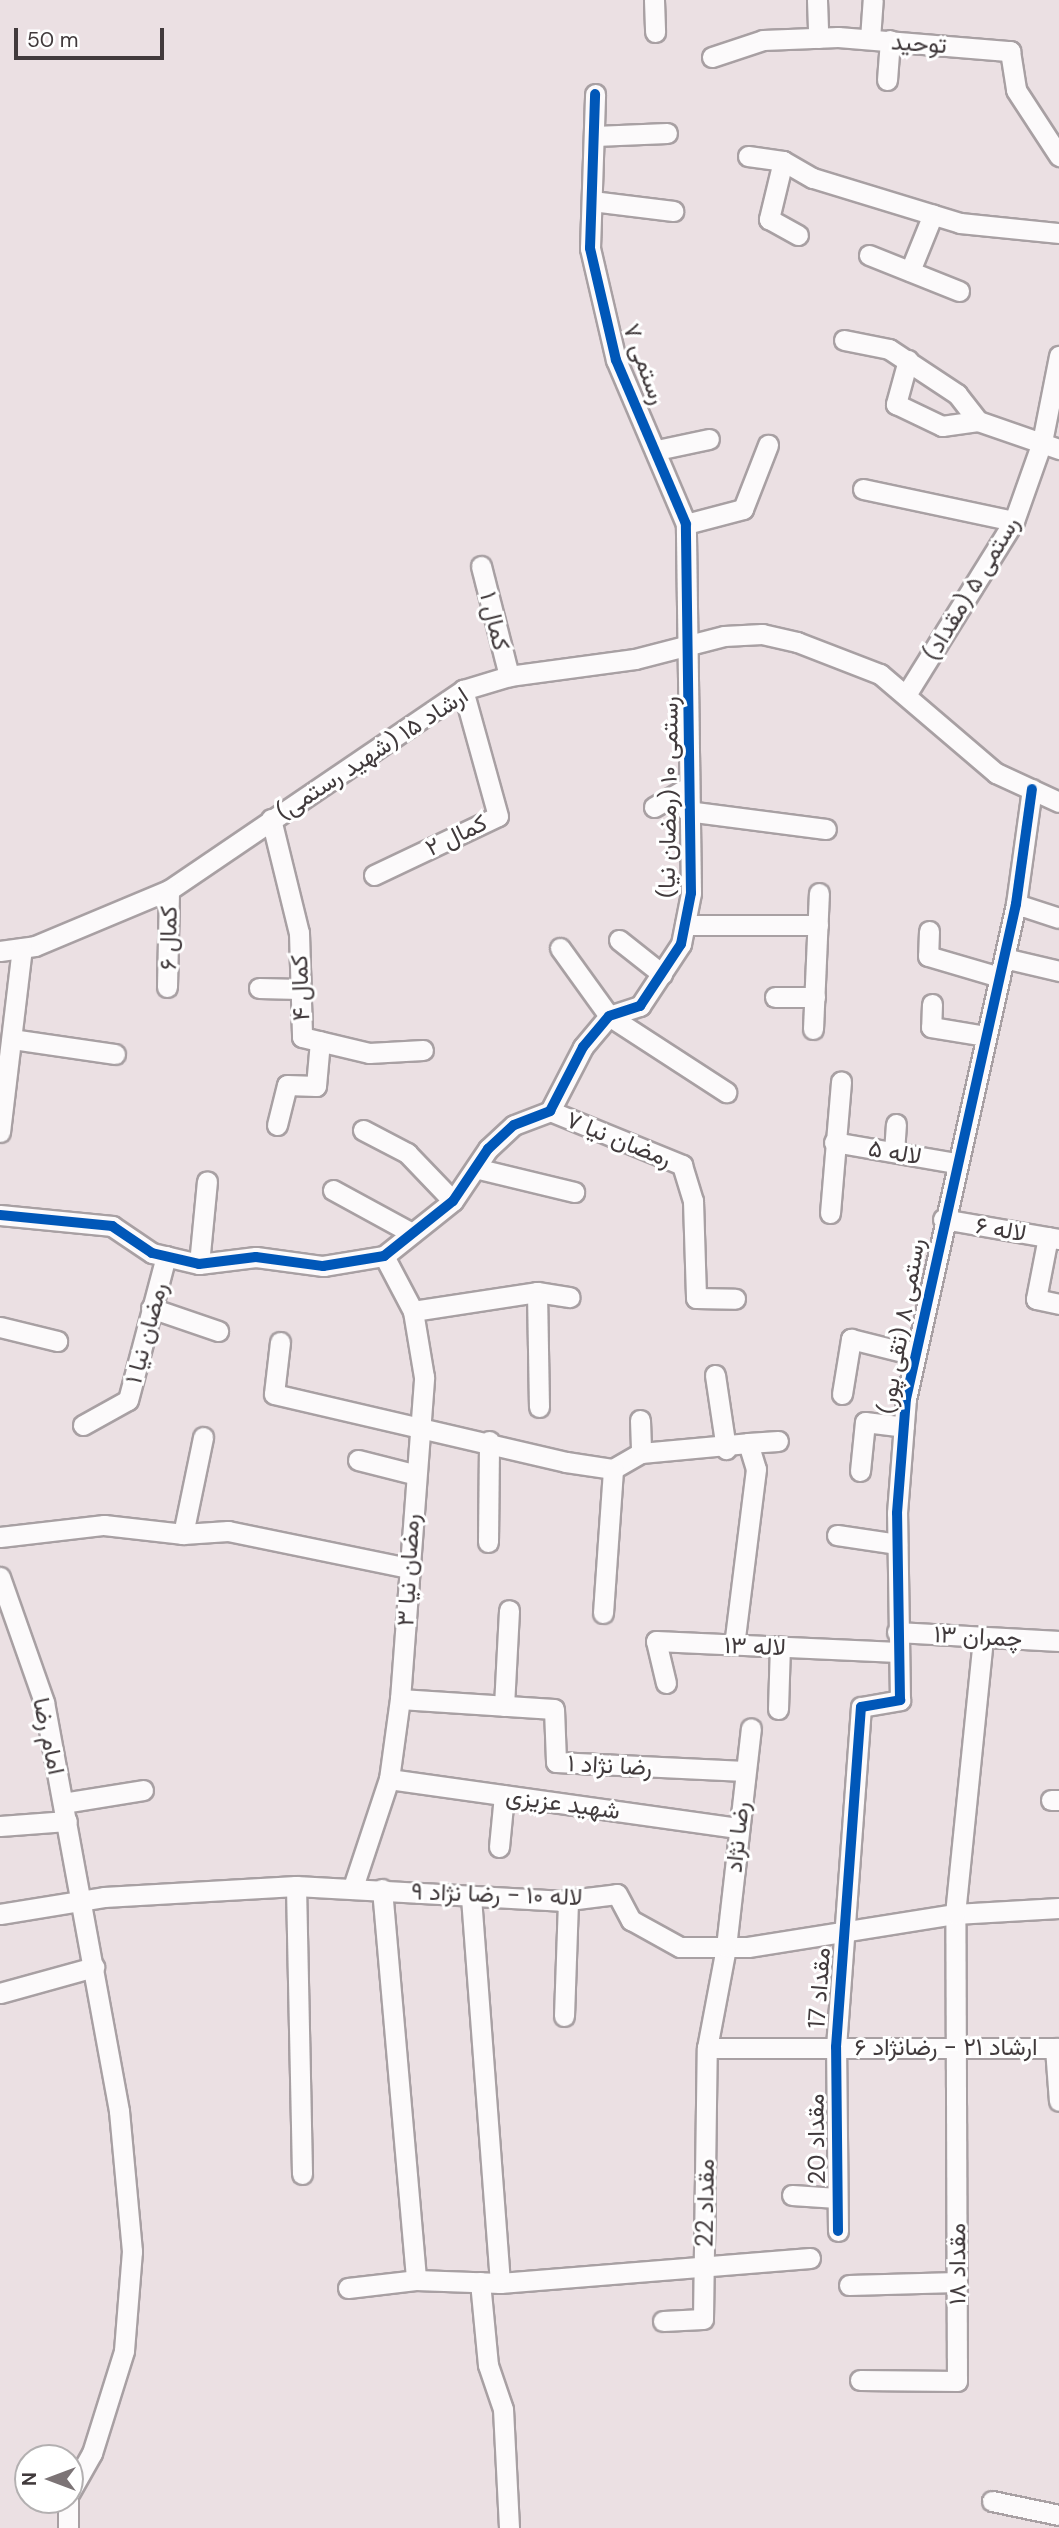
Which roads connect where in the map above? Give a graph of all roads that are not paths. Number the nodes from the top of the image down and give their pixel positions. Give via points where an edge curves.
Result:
1 (654, 0) edge
2 (817, 0) edge
3 (873, 0) edge
4 (655, 32) dead end
5 (818, 38) junction
6 (870, 39) junction
7 (890, 40) junction
8 (712, 57) dead end
9 (887, 80) dead end
10 (595, 94) dead end
11 (667, 133) dead end
12 (595, 135) junction
13 (748, 156) dead end
14 (1059, 156) edge
15 (783, 161) junction
16 (592, 201) junction
17 (673, 211) dead end
18 (933, 214) junction
19 (1059, 233) edge
20 (798, 235) dead end
21 (869, 255) dead end
22 (910, 271) junction
23 (959, 291) dead end
24 (844, 340) dead end
25 (1059, 356) edge
26 (908, 360) junction
27 (978, 421) junction
28 (709, 439) dead end
29 (768, 445) dead end
30 (1050, 446) edge
31 (657, 450) junction
32 (863, 489) dead end
33 (1014, 521) junction
34 (686, 524) junction
35 (481, 566) dead end
36 (690, 643) junction
37 (509, 676) junction
38 (463, 691) junction
39 (906, 695) junction
40 (688, 787) junction
41 (1032, 789) junction
42 (1059, 802) edge
43 (654, 807) dead end
44 (687, 811) junction
45 (271, 819) junction
46 (826, 829) dead end
47 (374, 875) dead end
48 (169, 890) junction
49 (819, 893) dead end
50 (1016, 904) junction
51 (1059, 918) edge
52 (685, 925) junction
53 (818, 925) junction
54 (929, 931) dead end
55 (619, 940) dead end
56 (22, 948) junction
57 (560, 948) dead end
58 (0, 951) edge
59 (1002, 967) junction
60 (1059, 971) edge
61 (662, 974) junction
62 (167, 987) dead end
63 (259, 988) dead end
64 (300, 989) junction
65 (775, 997) dead end
66 (815, 997) junction
67 (932, 1004) dead end
68 (609, 1016) junction
69 (813, 1029) dead end
70 (986, 1037) junction
71 (12, 1039) junction
72 (320, 1041) junction
73 (423, 1050) dead end
74 (115, 1054) dead end
75 (841, 1081) dead end
76 (726, 1092) dead end
77 (550, 1111) junction
78 (896, 1124) dead end
79 (277, 1125) dead end
80 (363, 1130) dead end
81 (0, 1132) edge
82 (834, 1142) junction
83 (894, 1152) junction
84 (956, 1163) junction
85 (479, 1169) junction
86 (207, 1181) dead end
87 (332, 1190) dead end
88 (574, 1192) dead end
89 (453, 1201) junction
90 (830, 1213) dead end
91 (0, 1215) edge
92 (943, 1219) junction
93 (1053, 1238) edge
94 (398, 1245) junction
95 (166, 1256) junction
96 (199, 1264) junction
97 (537, 1292) junction
98 (570, 1297) dead end
99 (735, 1299) dead end
100 (1059, 1304) edge
101 (151, 1308) junction
102 (413, 1311) junction
103 (0, 1327) edge
104 (218, 1331) dead end
105 (57, 1341) dead end
106 (280, 1342) dead end
107 (915, 1355) junction
108 (715, 1376) dead end
109 (842, 1394) dead end
110 (539, 1406) dead end
111 (640, 1420) dead end
112 (83, 1425) dead end
113 (420, 1425) junction
114 (904, 1427) junction
115 (203, 1437) dead end
116 (489, 1441) junction
117 (778, 1441) dead end
118 (748, 1443) junction
119 (726, 1449) junction
120 (641, 1453) junction
121 (358, 1460) dead end
122 (613, 1469) junction
123 (860, 1471) dead end
124 (413, 1474) junction
125 (183, 1534) junction
126 (837, 1535) dead end
127 (0, 1537) edge
128 (488, 1542) dead end
129 (897, 1544) junction
130 (408, 1568) junction
131 (0, 1577) edge
132 (509, 1610) dead end
133 (603, 1613) dead end
134 (897, 1632) junction
135 (983, 1637) junction
136 (1059, 1641) edge
137 (734, 1645) junction
138 (780, 1647) junction
139 (898, 1652) junction
140 (666, 1683) dead end
141 (400, 1699) junction
142 (504, 1706) junction
143 (778, 1709) dead end
144 (751, 1728) dead end
145 (745, 1771) junction
146 (389, 1779) junction
147 (143, 1790) dead end
148 (504, 1795) junction
149 (65, 1812) junction
150 (0, 1826) edge
151 (738, 1828) junction
152 (499, 1847) dead end
153 (296, 1886) junction
154 (353, 1886) junction
155 (382, 1889) junction
156 (471, 1896) junction
157 (78, 1899) junction
158 (568, 1900) junction
159 (1059, 1908) edge
160 (0, 1914) edge
161 (955, 1914) junction
162 (844, 1932) junction
163 (726, 1947) junction
164 (94, 1967) junction
165 (0, 1993) edge
166 (564, 2016) dead end
167 (836, 2047) junction
168 (707, 2048) junction
169 (1057, 2048) edge
170 (956, 2049) junction
171 (1059, 2101) edge
172 (302, 2174) dead end
173 (792, 2195) dead end
174 (837, 2198) junction
175 (838, 2231) dead end
176 (810, 2259) dead end
177 (704, 2262) junction
178 (416, 2280) junction
179 (480, 2282) junction
180 (957, 2282) junction
181 (500, 2283) junction
182 (849, 2285) dead end
183 (348, 2288) dead end
184 (663, 2322) dead end
185 (860, 2380) dead end
186 (84, 2467) edge
187 (992, 2501) dead end
188 (1059, 2515) edge
189 (509, 2528) edge

1 - 4 street
2 - 5 street
3 - 6 street
5 - 6 street, توحید
5 - 8 street, توحید via 763,40
6 - 7 street, توحید
7 - 9 street
7 - 14 street, توحید via 1010,51 1016,90
10 - 12 street, رستمی ۷
11 - 12 street
12 - 16 street, رستمی ۷
13 - 15 street
15 - 18 street via 813,178
15 - 20 street via 769,219
16 - 17 street
16 - 31 street, رستمی ۷ via 590,248 616,360
18 - 19 street via 1021,233
18 - 22 street
21 - 22 street
22 - 23 street
24 - 26 street via 889,349
25 - 30 street, رستمی ۵ (مقداد)
26 - 27 street via 957,394
26 - 27 street via 896,404 942,426
27 - 30 street
28 - 31 street
29 - 34 street via 743,509
30 - 33 street, رستمی ۵ (مقداد)
31 - 34 street, رستمی ۷
32 - 33 street
33 - 39 street, رستمی ۵ (مقداد)
34 - 36 street, رستمی ۷
35 - 37 street, کمال ۱
36 - 37 street, ارشاد ۱۵ (شهید رستمی) via 635,659
36 - 39 street, ارشاد ۱۵ (شهید رستمی) via 762,634 797,642 880,674
36 - 40 street, رستمی ۱۰ (رمضان نیا)
37 - 38 street, ارشاد ۱۵ (شهید رستمی)
38 - 45 street, ارشاد ۱۵ (شهید رستمی)
38 - 47 street, کمال ۲ via 498,816
39 - 41 street, ارشاد ۱۵ (شهید رستمی) via 996,773
40 - 43 street
40 - 44 street, رستمی ۱۰ (رمضان نیا)
41 - 42 street, ارشاد ۱۵ (شهید رستمی)
41 - 50 street, رستمی ۸ (تقی پور)
44 - 46 street
44 - 52 street, رستمی ۱۰ (رمضان نیا) via 691,894
45 - 48 street, ارشاد ۱۵ (شهید رستمی)
45 - 64 street, کمال ۴ via 299,933
48 - 56 street, ارشاد ۱۵ (شهید رستمی)
48 - 62 street, کمال ۶
49 - 53 street
50 - 51 street
50 - 59 street, رستمی ۸ (تقی پور)
52 - 53 street
52 - 61 street, رستمی ۱۰ (رمضان نیا)
53 - 66 street
54 - 59 street via 928,956
55 - 61 street
56 - 58 street, ارشاد ۱۵ (شهید رستمی)
56 - 71 street
57 - 68 street
59 - 60 street
59 - 70 street, رستمی ۸ (تقی پور)
61 - 68 street, رستمی ۱۰ (رمضان نیا) via 640,1006
63 - 64 street
64 - 72 street, کمال ۴ via 302,1037
65 - 66 street
66 - 69 street
67 - 70 street via 931,1027
68 - 76 street
68 - 77 street, رستمی ۱۰ (رمضان نیا) via 583,1047
70 - 84 street, رستمی ۸ (تقی پور)
71 - 74 street
71 - 81 street
72 - 73 street, کمال ۴ via 369,1053
72 - 79 street via 317,1086 287,1085
75 - 82 street
77 - 85 street via 514,1125 488,1149
77 - 99 street, رمضان نیا ۷ via 682,1165 693,1201 696,1298
78 - 83 street
80 - 89 street via 407,1153
82 - 83 street, لاله ۵
82 - 90 street
83 - 84 street, لاله ۵
84 - 92 street, رستمی ۸ (تقی پور)
85 - 88 street
85 - 89 street
86 - 96 street
87 - 94 street
89 - 94 street
91 - 95 street via 113,1226
92 - 93 street, لاله ۶
92 - 107 street, رستمی ۸ (تقی پور)
93 - 100 street via 1036,1299
94 - 96 street via 323,1266 256,1257
94 - 102 street, رمضان نیا ۳
95 - 96 street
95 - 101 street, رمضان نیا ۱
97 - 98 street
97 - 102 street
97 - 110 street
101 - 104 street
101 - 112 street, رمضان نیا ۱ via 128,1400
102 - 113 street, رمضان نیا ۳ via 424,1377
103 - 105 street
106 - 113 street via 274,1394
107 - 109 street via 851,1339
107 - 114 street, رستمی ۸ (تقی پور)
108 - 119 street
111 - 120 street
113 - 116 street
113 - 124 street, رمضان نیا ۳
114 - 123 street via 864,1422
114 - 129 street, رستمی ۸ (تقی پور)
115 - 125 street
116 - 122 street
116 - 128 street
117 - 118 street
118 - 119 street
118 - 137 street via 756,1469
119 - 120 street
120 - 122 street
121 - 124 street
122 - 133 street
124 - 130 street, رمضان نیا ۳
125 - 127 street via 104,1525
125 - 130 street via 228,1531
126 - 129 street
129 - 134 street, رستمی ۸ (تقی پور)
130 - 141 street, رمضان نیا ۳
131 - 149 street, امام رضا via 44,1702
132 - 142 street
134 - 135 street, چمران ۱۳
134 - 139 street, رستمی ۸ (تقی پور)
135 - 136 street, چمران ۱۳
135 - 161 street, مقداد ۱۸
137 - 138 street, لاله ۱۳
137 - 140 street, لاله ۱۳ via 656,1641
138 - 139 street, لاله ۱۳
138 - 143 street
139 - 162 street, رستمی ۸ (تقی پور) via 900,1700 862,1707
141 - 142 street, رضا نژاد ۱
141 - 146 street, رمضان نیا ۳
142 - 145 street, رضا نژاد ۱ via 554,1709 556,1762
144 - 145 street, رضا نژاد
145 - 151 street, رضا نژاد
146 - 148 street, شهید عزیزی
146 - 154 street, رمضان نیا ۳
147 - 149 street
148 - 151 street, شهید عزیزی
148 - 152 street
149 - 150 street
149 - 157 street, امام رضا
151 - 163 street, رضا نژاد
153 - 154 street, لاله ۱۰ - رضا نژاد ۹
153 - 157 street, لاله ۱۰ - رضا نژاد ۹
153 - 172 street
154 - 155 street, لاله ۱۰ - رضا نژاد ۹
155 - 156 street, لاله ۱۰ - رضا نژاد ۹
155 - 178 street
156 - 158 street, لاله ۱۰ - رضا نژاد ۹
156 - 181 street
157 - 160 street, لاله ۱۰ - رضا نژاد ۹
157 - 164 street, امام رضا
158 - 163 street, لاله ۱۰ - رضا نژاد ۹ via 617,1894 631,1920 680,1947
158 - 166 street
159 - 161 street, لاله ۱۰ - رضا نژاد ۹
161 - 162 street, لاله ۱۰ - رضا نژاد ۹
161 - 170 street, مقداد ۱۸
162 - 163 street, لاله ۱۰ - رضا نژاد ۹
162 - 167 street, مقداد 17
163 - 168 street, رضا نژاد
164 - 165 street
164 - 186 street, امام رضا via 119,2111 132,2251 124,2351
167 - 168 street, ارشاد ۲۱ - رضانژاد ۶
167 - 170 street, ارشاد ۲۱ - رضانژاد ۶
167 - 174 street, مقداد 20
168 - 177 street, مقداد 22
169 - 170 street, ارشاد ۲۱ - رضانژاد ۶
169 - 171 street
170 - 180 street, مقداد ۱۸
173 - 174 street
174 - 175 street, مقداد 20
176 - 177 street
177 - 181 street
177 - 184 street, مقداد 22 via 703,2319
178 - 179 street
178 - 183 street
179 - 181 street
179 - 189 street via 488,2365 503,2409
180 - 182 street
180 - 185 street, مقداد ۱۸ via 957,2381
187 - 188 street

